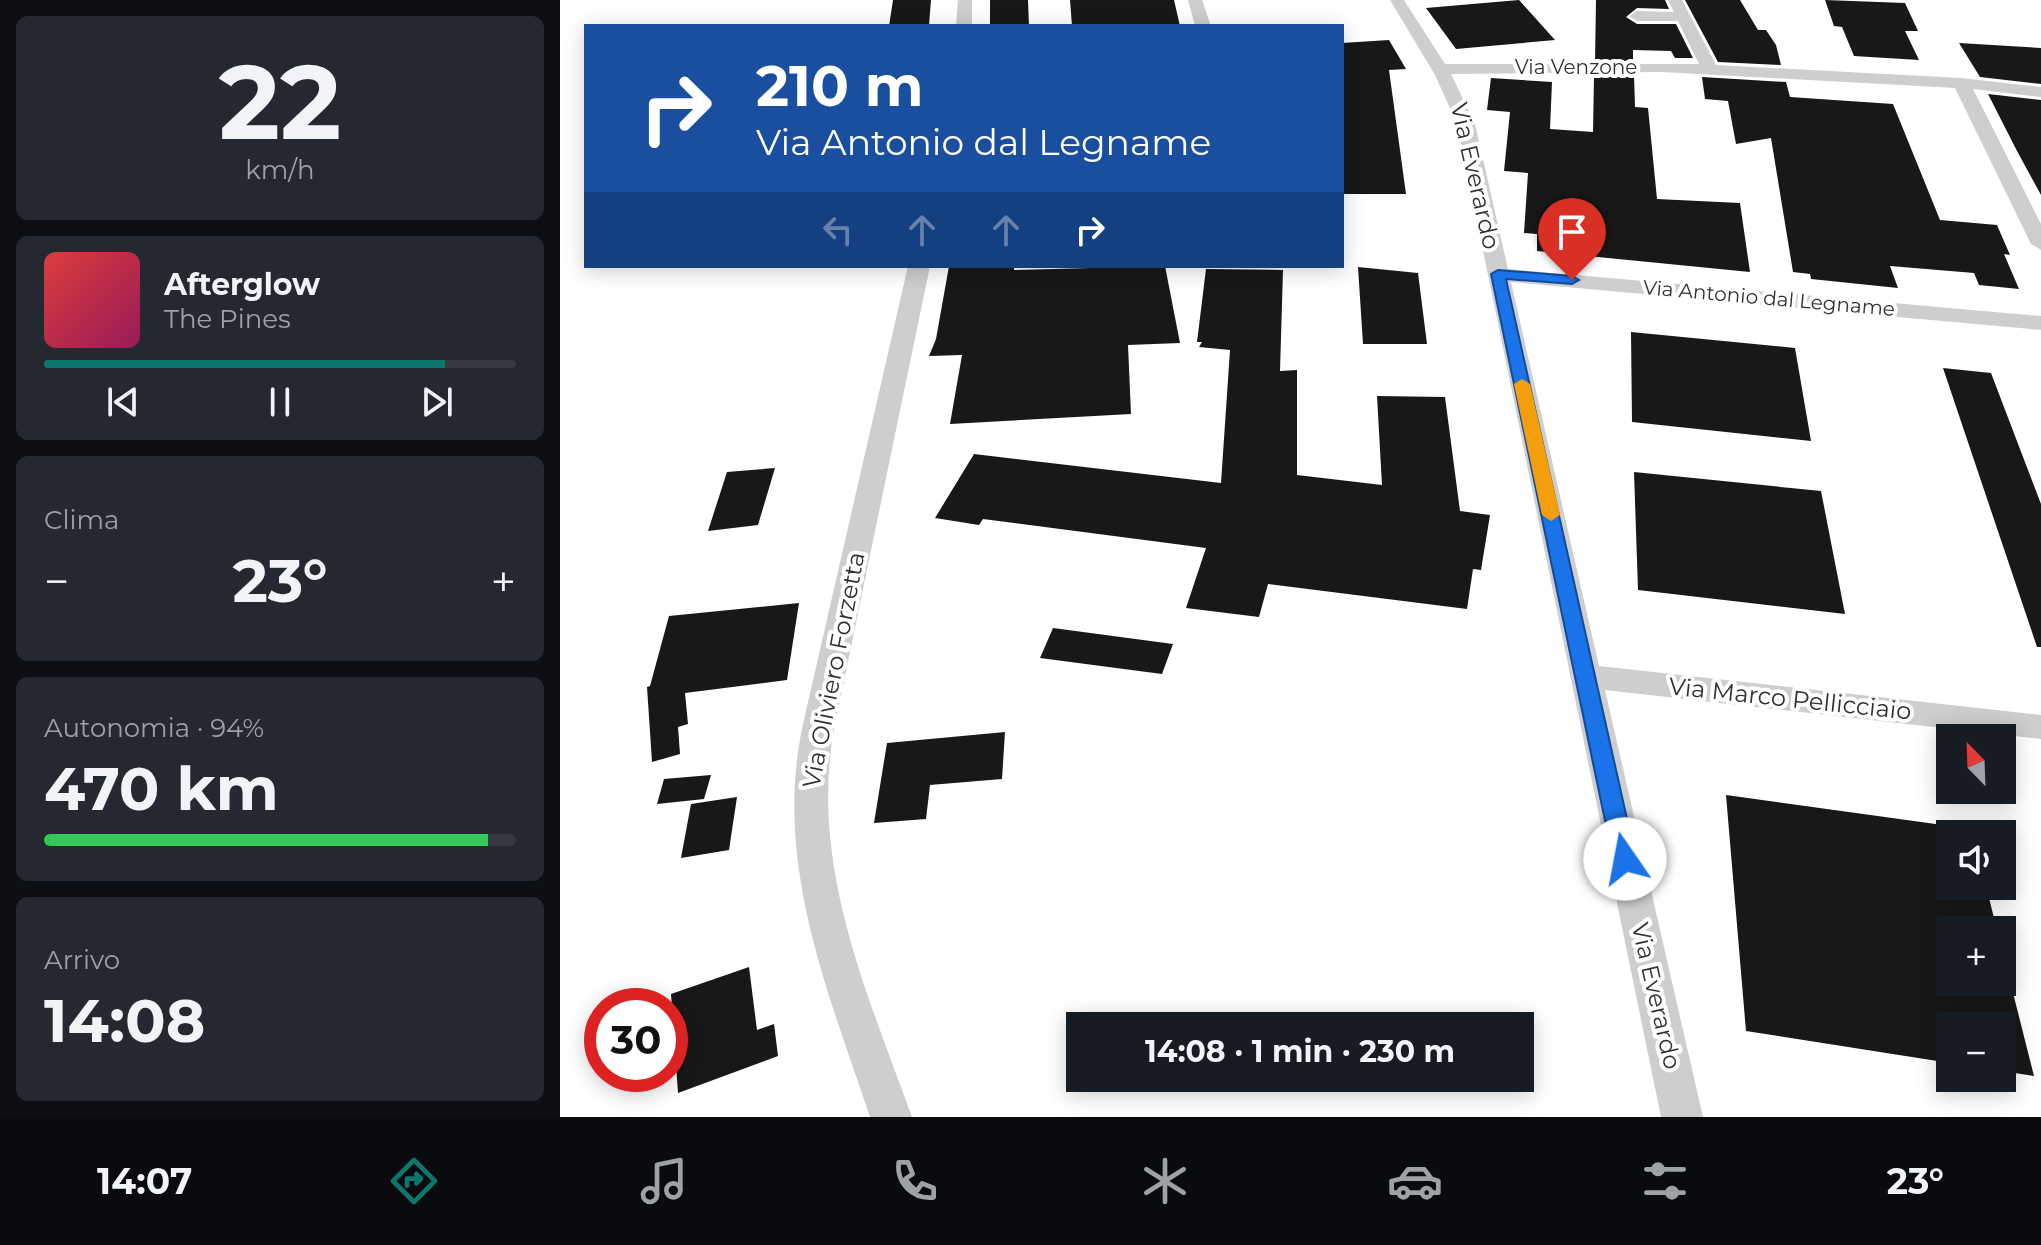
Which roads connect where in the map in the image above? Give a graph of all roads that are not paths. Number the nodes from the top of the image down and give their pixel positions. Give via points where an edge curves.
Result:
1 (965, 0) edge
2 (1195, 0) edge
3 (1397, 0) edge
4 (1675, 0) edge
5 (1637, 16) dead end
6 (1682, 17) junction
7 (964, 24) edge
8 (1202, 24) edge
9 (1442, 69) junction
10 (1710, 70) junction
11 (1961, 83) junction
12 (2041, 92) edge
13 (2041, 244) edge
14 (919, 268) edge
15 (1498, 274) junction
16 (2041, 323) edge
17 (1586, 676) junction
18 (2041, 727) edge
19 (891, 1117) edge
20 (1682, 1117) edge

1 - 7 street
2 - 8 street
3 - 9 street, Via Everardo
4 - 6 street
5 - 6 street
6 - 10 street
9 - 10 street, Via Venzone
9 - 15 street, Via Everardo via 1466,124
10 - 11 street, Via Venzone
11 - 12 street, Via Venzone
11 - 13 street
14 - 19 street, Via Oliviero Forzetta via 809,787 813,859 842,974
15 - 16 street, Via Antonio dal Legname
15 - 17 street, Via Everardo
17 - 18 street, Via Marco Pellicciaio
17 - 20 street, Via Everardo

